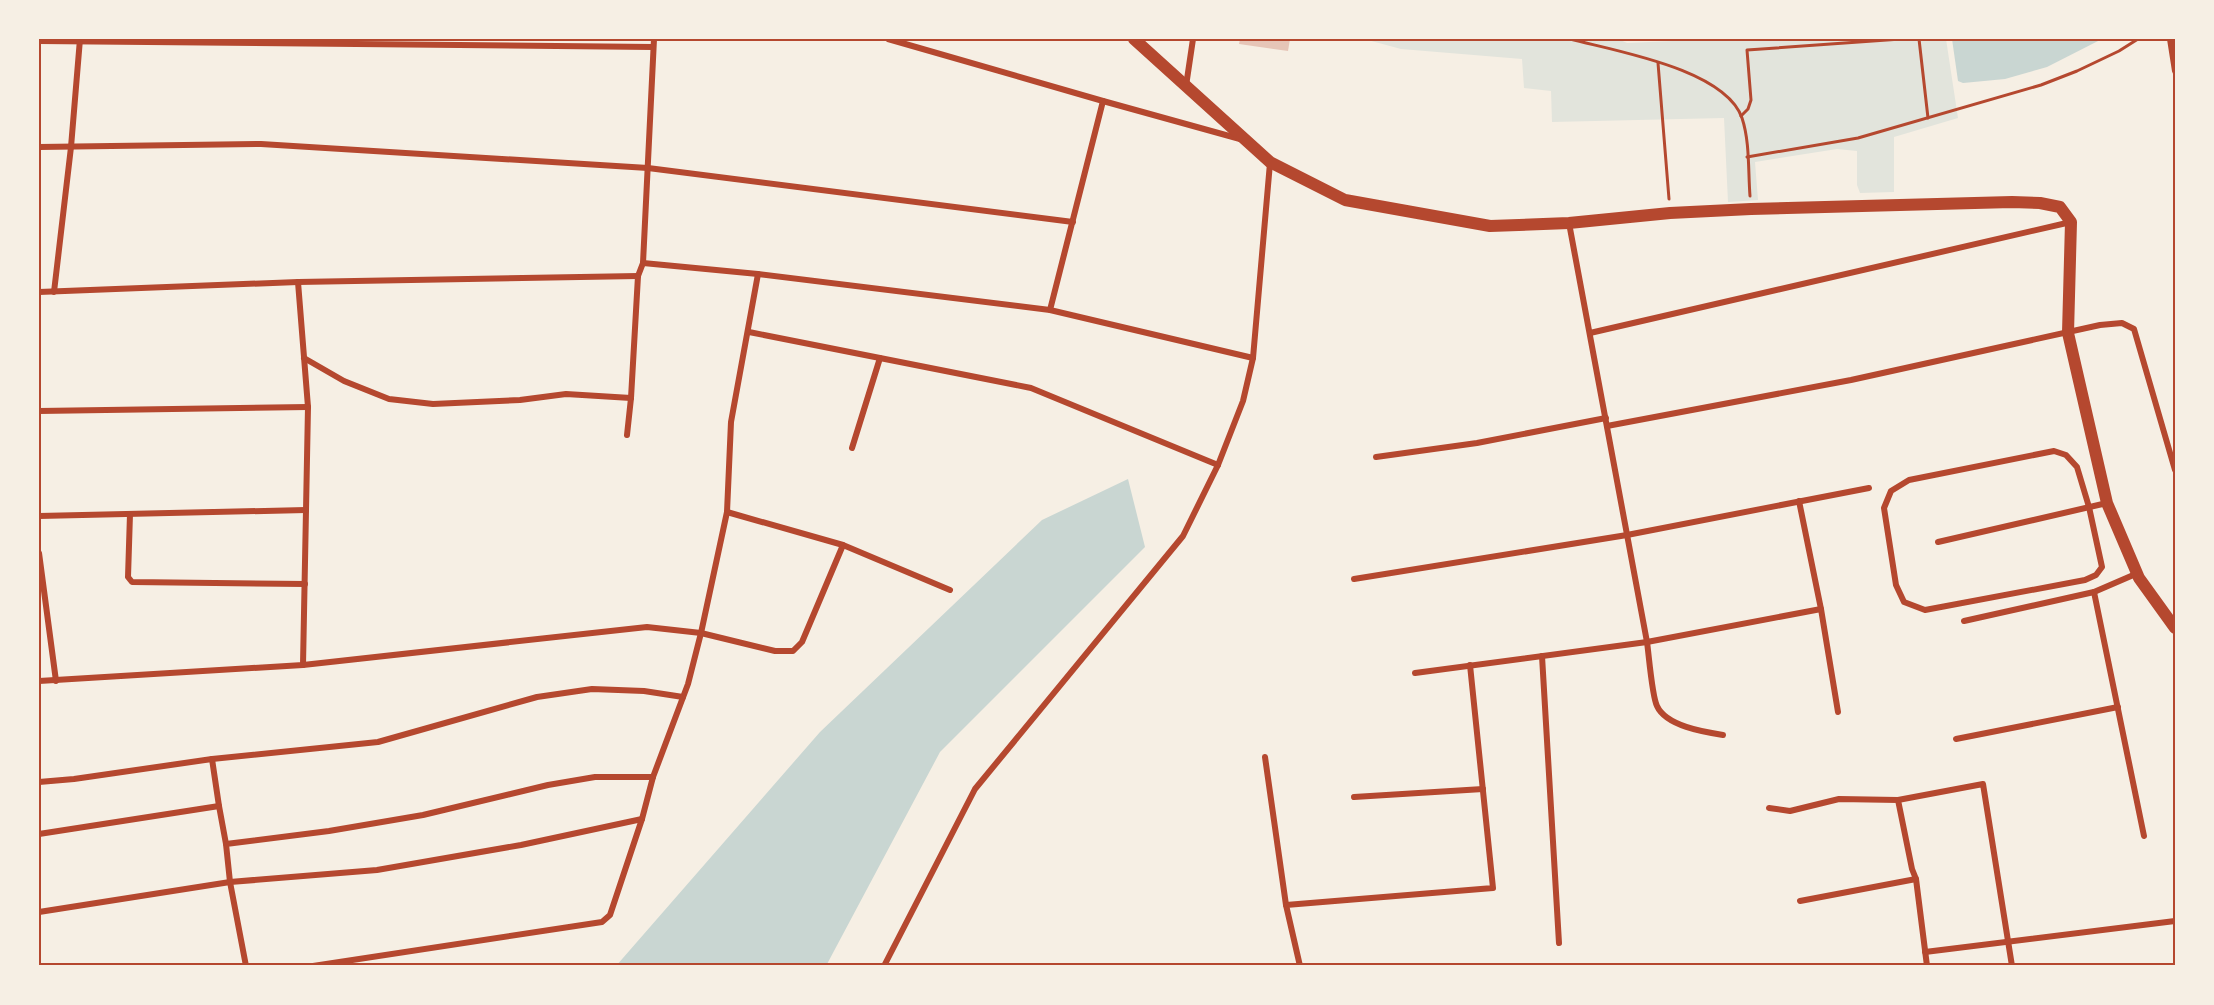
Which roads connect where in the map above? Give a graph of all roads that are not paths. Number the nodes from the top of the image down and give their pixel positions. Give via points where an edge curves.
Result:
1 (654, 39) edge
2 (888, 39) edge
3 (1134, 39) edge
4 (1193, 39) edge
5 (2170, 39) edge
6 (80, 40) edge
7 (39, 41) edge
8 (404, 42) edge
9 (653, 47) junction
10 (2175, 71) edge
11 (1186, 86) junction
12 (1103, 102) junction
13 (1246, 140) junction
14 (39, 147) edge
15 (71, 147) junction
16 (1270, 162) junction
17 (648, 168) junction
18 (1072, 222) junction
19 (2071, 222) junction
20 (1569, 223) junction
21 (643, 263) junction
22 (758, 274) junction
23 (638, 276) junction
24 (298, 282) junction
25 (39, 292) edge
26 (54, 292) junction
27 (1050, 310) junction
28 (749, 332) junction
29 (1590, 333) junction
30 (2068, 333) junction
31 (304, 358) junction
32 (880, 358) junction
33 (1253, 358) junction
34 (631, 398) junction
35 (308, 406) junction
36 (39, 411) edge
37 (1606, 418) junction
38 (1607, 426) junction
39 (627, 435) dead end
40 (852, 448) dead end
41 (1376, 457) dead end
42 (1218, 465) junction
43 (2175, 470) edge
44 (1869, 488) dead end
45 (1799, 501) junction
46 (2107, 503) junction
47 (2089, 507) junction
48 (306, 510) junction
49 (727, 512) junction
50 (130, 514) junction
51 (39, 516) edge
52 (1627, 535) junction
53 (1938, 542) dead end
54 (843, 545) junction
55 (39, 553) edge
56 (2138, 573) junction
57 (1354, 579) dead end
58 (305, 584) junction
59 (950, 590) dead end
60 (2094, 592) junction
61 (1821, 609) junction
62 (1964, 621) dead end
63 (2175, 628) edge
64 (701, 633) junction
65 (1647, 642) junction
66 (1542, 656) junction
67 (303, 665) junction
68 (1470, 666) junction
69 (1415, 673) dead end
70 (39, 681) edge
71 (56, 681) junction
72 (683, 697) junction
73 (2118, 707) junction
74 (1838, 712) dead end
75 (1723, 735) dead end
76 (1956, 739) dead end
77 (1265, 757) dead end
78 (212, 759) junction
79 (653, 777) junction
80 (39, 782) edge
81 (1483, 789) junction
82 (1354, 797) dead end
83 (1898, 800) junction
84 (219, 806) junction
85 (1769, 808) dead end
86 (642, 819) junction
87 (39, 834) edge
88 (2144, 836) dead end
89 (226, 844) junction
90 (1916, 879) junction
91 (230, 882) junction
92 (1800, 901) dead end
93 (1286, 905) junction
94 (39, 912) edge
95 (2175, 921) edge
96 (2007, 942) junction
97 (1559, 943) dead end
98 (1925, 952) junction
99 (246, 966) edge
100 (313, 966) edge
101 (884, 966) edge
102 (1300, 966) edge
103 (1927, 966) edge
104 (2012, 966) edge

1 - 9 street
2 - 12 street
3 - 11 main road
4 - 11 street
5 - 10 street
6 - 7 street
6 - 8 street
6 - 15 street
8 - 9 street
9 - 17 street
11 - 13 main road
12 - 13 street
12 - 18 street
13 - 16 main road
14 - 15 street
15 - 17 street via 261,144
15 - 26 street
16 - 20 main road via 1345,200 1490,226
16 - 33 street
17 - 18 street
17 - 21 street
18 - 27 street
19 - 20 main road via 2060,207 2040,203 1937,203 1670,213
19 - 29 street
19 - 30 main road
20 - 29 street
21 - 22 street
21 - 23 street
22 - 27 street
22 - 28 street
23 - 24 street
23 - 34 street
24 - 26 street
24 - 31 street
25 - 26 street
27 - 33 street
28 - 32 street
28 - 49 street via 731,422
29 - 37 street
30 - 38 street via 1851,380
30 - 43 street via 2111,323 2134,329
30 - 46 main road
31 - 34 street via 344,381 389,399 433,404 566,394
31 - 35 street
32 - 40 street
32 - 42 street via 1031,388
33 - 42 street via 1243,401
34 - 39 street
35 - 36 street
35 - 48 street
37 - 38 street
37 - 41 street via 1477,443
38 - 52 street
42 - 101 street via 1183,536 975,789
44 - 45 street
45 - 52 street
45 - 61 street
46 - 47 street
46 - 56 main road
47 - 47 street via 2102,567 2085,580 1925,610 1904,602 1896,585 1884,508 1891,490 1909,480 2054,451 2066,455 2077,467
47 - 53 street
48 - 50 street
48 - 58 street
49 - 54 street
49 - 64 street
50 - 51 street
50 - 58 street via 128,577 132,582
52 - 57 street
52 - 65 street
54 - 59 street
54 - 64 street via 802,642 794,651 775,651
55 - 71 street
56 - 60 street
56 - 63 main road
58 - 67 street
60 - 62 street
60 - 73 street
61 - 65 street
61 - 74 street
64 - 67 street via 647,627
64 - 72 street
65 - 66 street
65 - 75 street via 1657,707 1688,729
66 - 68 street
66 - 97 street
67 - 71 street
68 - 69 street
68 - 81 street
70 - 71 street
72 - 78 street via 592,688 537,697 378,742
72 - 79 street
73 - 76 street
73 - 88 street
77 - 93 street
78 - 80 street
78 - 84 street
79 - 86 street
79 - 89 street via 595,777 423,815
81 - 82 street
81 - 93 street via 1493,888
83 - 85 street via 1839,799 1790,811
83 - 90 street
83 - 96 street via 1983,784
84 - 87 street
84 - 89 street
86 - 91 street via 521,846 377,870
86 - 100 street via 605,921
89 - 91 street
90 - 92 street
90 - 98 street
91 - 94 street
91 - 99 street
93 - 102 street
95 - 96 street
96 - 98 street
96 - 104 street
98 - 103 street

